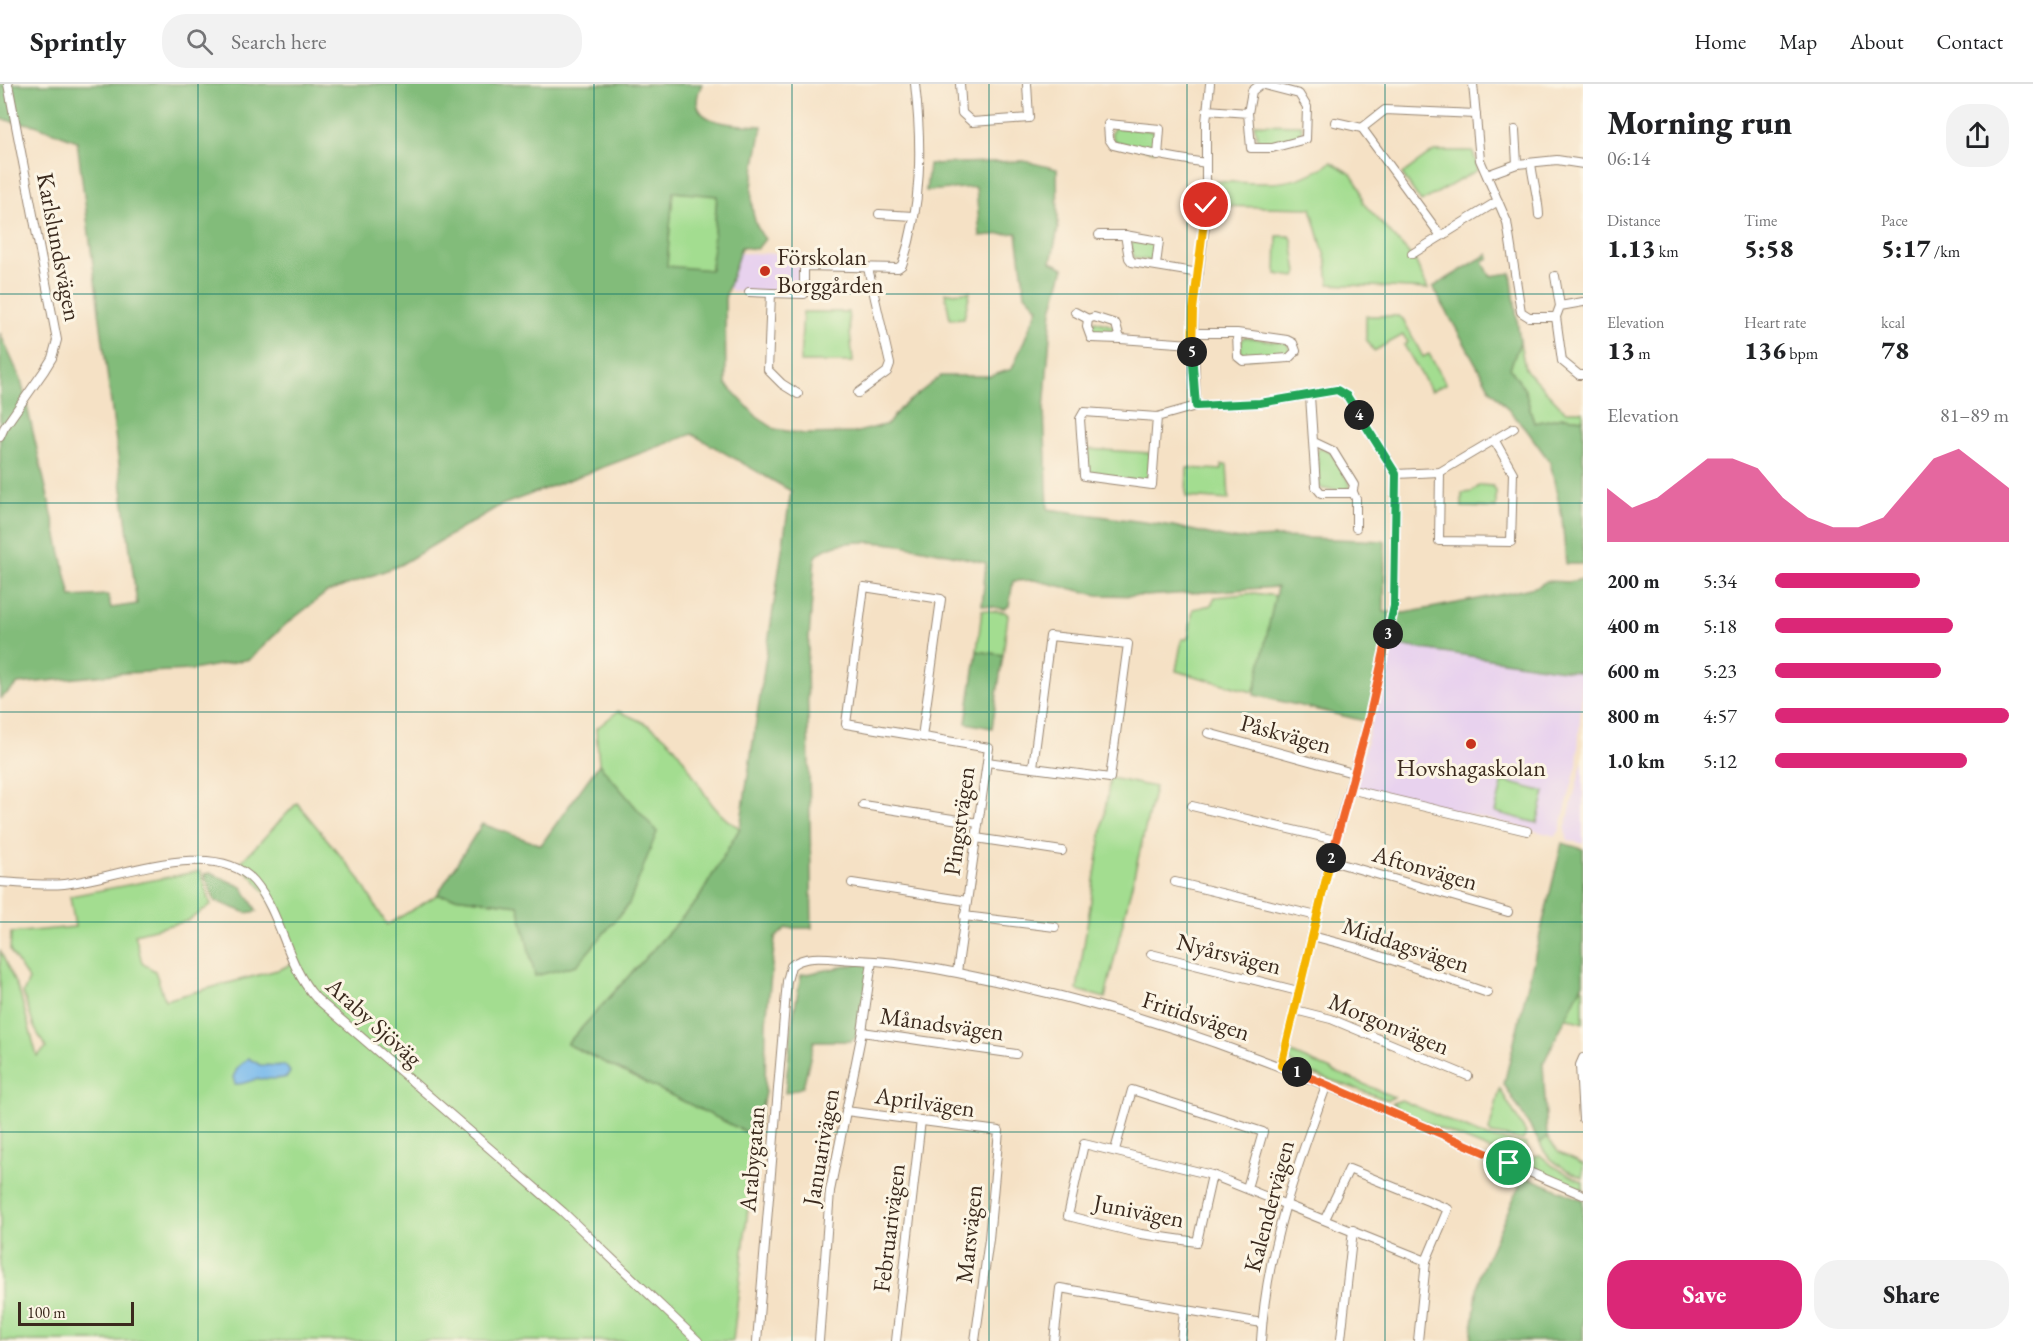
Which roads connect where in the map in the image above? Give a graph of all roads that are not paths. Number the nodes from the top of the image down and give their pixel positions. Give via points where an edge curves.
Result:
1 (8, 84) edge
2 (915, 84) edge
3 (960, 84) edge
4 (1027, 84) edge
5 (1210, 84) edge
6 (1473, 84) edge
7 (1207, 110) junction
8 (1248, 113) junction
9 (1476, 114) junction
10 (1335, 122) dead end
11 (1362, 128) junction
12 (1515, 130) dead end
13 (1158, 156) junction
14 (1206, 163) junction
15 (1531, 163) junction
16 (1517, 164) junction
17 (1583, 164) edge
18 (1487, 175) junction
19 (1498, 201) junction
20 (879, 214) dead end
21 (1539, 215) dead end
22 (913, 216) junction
23 (1099, 235) dead end
24 (1125, 235) junction
25 (1441, 236) junction
26 (1412, 254) dead end
27 (1156, 265) junction
28 (868, 268) junction
29 (1199, 273) junction
30 (1555, 276) dead end
31 (749, 292) dead end
32 (771, 293) junction
33 (1583, 302) edge
34 (1560, 306) junction
35 (1075, 312) dead end
36 (1556, 317) junction
37 (1088, 318) junction
38 (1192, 333) junction
39 (1237, 333) junction
40 (1120, 339) junction
41 (1192, 344) junction
42 (1583, 375) edge
43 (858, 393) dead end
44 (798, 394) dead end
45 (1310, 396) junction
46 (1196, 406) junction
47 (1157, 417) junction
48 (1514, 428) dead end
49 (0, 437) edge
50 (1496, 441) junction
51 (1314, 442) junction
52 (1440, 472) junction
53 (1396, 474) junction
54 (1353, 492) junction
55 (1356, 528) dead end
56 (1208, 734) dead end
57 (922, 737) junction
58 (987, 762) junction
59 (1033, 767) junction
60 (1353, 773) junction
61 (1349, 789) junction
62 (863, 805) dead end
63 (1192, 806) dead end
64 (978, 823) junction
65 (1527, 831) dead end
66 (976, 838) junction
67 (1335, 840) junction
68 (1062, 851) dead end
69 (1330, 861) junction
70 (0, 882) edge
71 (1175, 882) dead end
72 (852, 883) dead end
73 (967, 901) junction
74 (1508, 912) dead end
75 (964, 916) junction
76 (1317, 916) junction
77 (1055, 927) dead end
78 (1312, 936) junction
79 (1151, 954) dead end
80 (872, 961) junction
81 (957, 972) junction
82 (787, 981) joint
83 (1298, 991) junction
84 (1488, 993) dead end
85 (1295, 1010) junction
86 (862, 1032) junction
87 (1016, 1054) dead end
88 (1583, 1058) edge
89 (1281, 1066) junction
90 (1468, 1076) dead end
91 (1327, 1084) junction
92 (846, 1111) junction
93 (1583, 1119) edge
94 (921, 1120) junction
95 (999, 1131) joint
96 (1115, 1150) junction
97 (1212, 1175) junction
98 (1247, 1188) junction
99 (1583, 1195) edge
100 (1285, 1202) junction
101 (1325, 1219) junction
102 (1353, 1230) junction
103 (1426, 1260) junction
104 (1184, 1310) junction
105 (1262, 1323) junction
106 (1341, 1339) dead end
107 (698, 1341) edge
108 (758, 1341) edge
109 (819, 1341) edge
110 (896, 1341) edge
111 (975, 1341) edge
112 (1054, 1341) edge
113 (1181, 1341) edge
114 (1261, 1341) edge
115 (1418, 1341) edge

1 - 49 street, Karlslundsvägen via 57,340 44,371
2 - 22 street via 920,158
3 - 4 street via 962,113 972,122 1029,118
5 - 7 street
6 - 9 street
7 - 8 street
7 - 14 street
8 - 8 street via 1252,91 1261,84 1299,94 1307,107 1306,139 1272,148 1251,148
9 - 11 street via 1385,110
9 - 18 street via 1479,151
10 - 11 street
11 - 25 street
12 - 16 street
13 - 13 street via 1113,145 1108,124 1160,129
13 - 14 street
14 - 29 street via 1206,219
15 - 16 street
15 - 17 street via 1557,160
15 - 21 street
16 - 18 street
18 - 19 street
19 - 25 street
19 - 36 street via 1508,222 1521,312 1528,317
20 - 22 street
22 - 28 street via 902,266
23 - 24 street
24 - 27 street via 1131,260
24 - 27 street via 1159,241
25 - 26 street
27 - 29 street
28 - 32 street via 804,266 804,294
28 - 43 street via 890,364 887,372
29 - 38 street
30 - 34 street
31 - 32 street
32 - 44 street via 768,370
33 - 34 street
34 - 36 street
35 - 37 street
36 - 42 street via 1562,360
37 - 40 street via 1116,324
37 - 40 street via 1091,338
38 - 39 street
38 - 41 street
39 - 39 street via 1287,340 1296,351 1289,358 1243,361 1238,357
40 - 41 street
41 - 46 street
45 - 46 street
45 - 51 street
45 - 53 street via 1337,390 1347,396
46 - 47 street
47 - 47 street via 1082,413 1080,449 1084,476 1152,485
48 - 50 street
50 - 52 street
50 - 52 street via 1513,473 1511,542 1439,541
51 - 54 street via 1333,451 1353,482
51 - 54 street via 1317,490
52 - 53 street
53 - 60 street, Påskvägen via 1394,606
54 - 55 street
56 - 60 street, Påskvägen
57 - 57 street, Pingstvägen via 846,724 864,587 941,599
57 - 58 street, Pingstvägen via 989,748
58 - 59 street
58 - 64 street, Pingstvägen
59 - 59 street via 1110,778 1128,644 1050,636
60 - 61 street, Påskvägen
61 - 65 street
61 - 67 street, Påskvägen
62 - 64 street
63 - 67 street
64 - 66 street, Pingstvägen
66 - 68 street
66 - 73 street, Pingstvägen
67 - 69 street, Påskvägen
69 - 74 street, Aftonvägen
69 - 76 street, Påskvägen
70 - 107 street, Araby Sjöväg via 65,884 194,861 224,863 241,871 262,893 298,976 316,998 563,1212
71 - 76 street
72 - 73 street
73 - 75 street, Pingstvägen
75 - 77 street
75 - 81 street, Pingstvägen
76 - 78 street, Påskvägen
78 - 83 street, Påskvägen
78 - 84 street, Middagsvägen
79 - 83 street, Nyårsvägen
80 - 81 street, Fritidsvägen
80 - 82 street, Fritidsvägen via 805,959 791,966
80 - 86 street, Januarivägen
81 - 89 street, Fritidsvägen via 1153,1020
82 - 108 street, Arabygatan
83 - 85 street, Påskvägen
85 - 89 street, Påskvägen
85 - 90 street, Morgonvägen via 1331,1019
86 - 87 street, Månadsvägen
86 - 92 street, Januarivägen
88 - 93 street
89 - 91 street, Fritidsvägen
91 - 99 street, Fritidsvägen
91 - 100 street, Kalendervägen
92 - 94 street, Aprilvägen
92 - 109 street, Januarivägen via 830,1191
94 - 95 street, Aprilvägen
94 - 110 street, Februarivägen
95 - 111 street, Marsvägen
96 - 97 street, Junivägen
96 - 97 street, Junivägen via 1084,1144 1068,1216 1141,1234 1197,1242
96 - 98 street via 1132,1090 1263,1132
97 - 98 street, Junivägen
98 - 100 street, Junivägen
100 - 101 street, Junivägen
100 - 105 street, Kalendervägen
101 - 102 street, Junivägen
101 - 103 street via 1349,1169 1448,1209
102 - 103 street, Junivägen
102 - 106 street
103 - 115 street
104 - 105 street
104 - 112 street via 1060,1288
104 - 113 street
105 - 114 street, Kalendervägen

